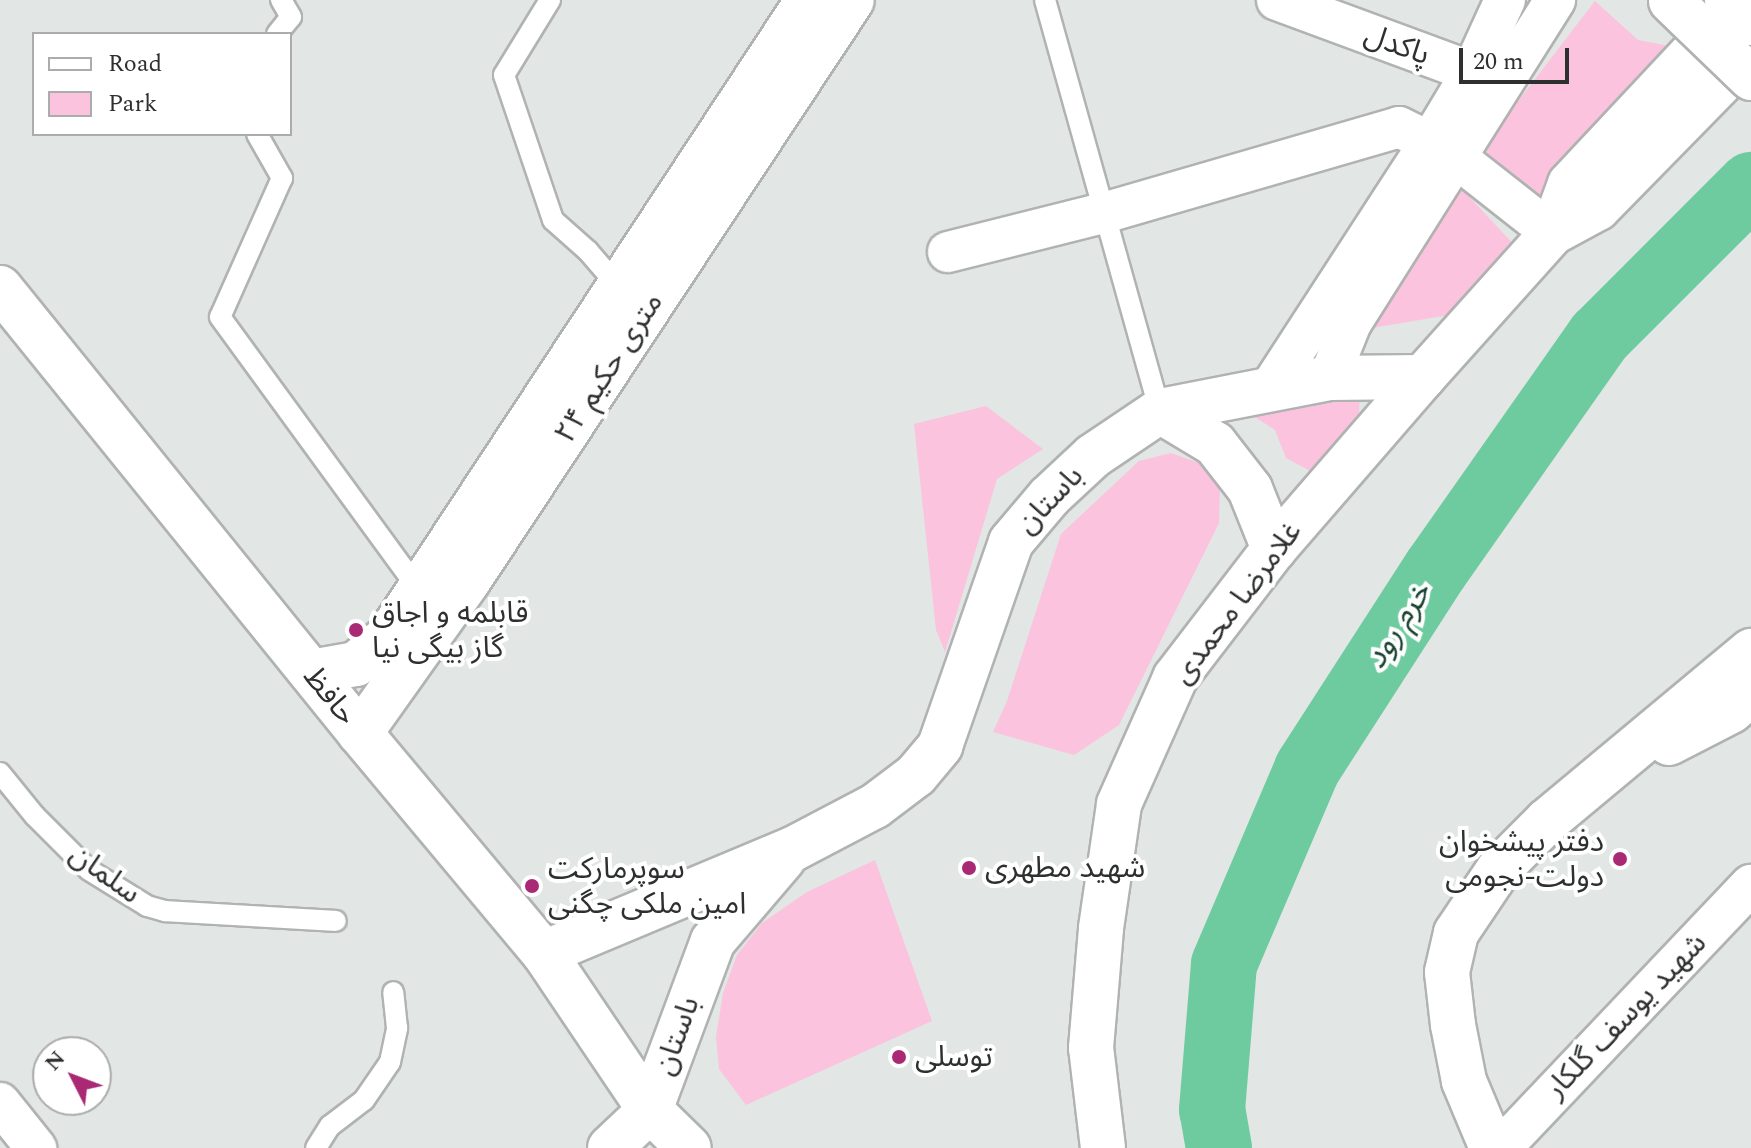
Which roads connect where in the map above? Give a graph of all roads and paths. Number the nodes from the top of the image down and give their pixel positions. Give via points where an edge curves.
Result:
1 (281, 0) edge
2 (550, 0) edge
3 (808, 0) edge
4 (852, 0) edge
5 (1045, 0) edge
6 (1277, 0) edge
7 (1505, 0) edge
8 (1555, 0) edge
9 (1671, 0) edge
10 (1727, 0) edge
11 (1742, 0) edge
12 (1751, 23) edge
13 (279, 32) edge
14 (1751, 52) edge
15 (1472, 72) junction
16 (1751, 78) edge
17 (258, 136) edge
18 (1444, 150) junction
19 (1107, 212) junction
20 (1552, 233) junction
21 (948, 252) dead end
22 (619, 287) junction
23 (0, 288) edge
24 (1423, 377) junction
25 (1329, 378) junction
26 (1269, 390) junction
27 (1160, 411) junction
28 (1274, 549) junction
29 (419, 590) junction
30 (1751, 651) edge
31 (311, 672) junction
32 (1751, 694) edge
33 (360, 733) junction
34 (0, 773) edge
35 (1589, 785) junction
36 (793, 849) junction
37 (1751, 885) edge
38 (336, 921) dead end
39 (544, 953) junction
40 (393, 992) dead end
41 (0, 1103) edge
42 (657, 1129) edge
43 (36, 1148) edge
44 (316, 1148) edge
45 (610, 1148) edge
46 (689, 1148) edge
47 (1103, 1148) edge
48 (1492, 1148) edge
49 (1501, 1148) edge

1 - 13 lane via 291,17
2 - 22 lane via 504,75 553,220
3 - 22 main road, ۲۴ متری حکیم
4 - 33 main road, ۲۴ متری حکیم via 468,581
5 - 19 lane
6 - 15 street, پاکدل
7 - 15 street
8 - 18 street
9 - 16 main road, bridge
10 - 12 main road, bridge
11 - 20 main road, غلامرضا محمدی via 1570,184
14 - 20 main road, غلامرضا محمدی via 1598,208
15 - 18 street
17 - 29 lane via 282,178 220,317
18 - 19 street via 1399,127
18 - 20 street
18 - 25 street via 1351,323
18 - 26 street
19 - 21 street
19 - 27 lane
20 - 24 main road, غلامرضا محمدی
22 - 29 main road, ۲۴ متری حکیم
23 - 31 main road, حافظ
24 - 25 main road, باستان
24 - 28 main road, غلامرضا محمدی
25 - 26 main road, باستان
26 - 27 main road, باستان
27 - 28 main road via 1215,444 1250,489
27 - 36 main road, باستان via 1093,456 1011,542 940,746 916,775 875,806
28 - 47 main road, غلامرضا محمدی via 1175,678 1119,804 1091,1048
29 - 31 main road, ۲۴ متری حکیم via 388,637 356,664
30 - 35 main road
31 - 33 main road, حافظ
32 - 35 main road via 1731,711
33 - 39 main road, حافظ
34 - 38 lane, سلمان via 89,870 147,906
35 - 48 main road via 1499,869 1456,933 1447,972 1453,1025 1464,1081
36 - 39 main road, باستان
36 - 42 main road, باستان via 713,941
37 - 49 street, شهید یوسف گلکار
39 - 42 main road, حافظ
40 - 44 lane via 397,1028 390,1062 364,1100 330,1126
41 - 43 street
42 - 45 main road
42 - 46 main road, حافظ

